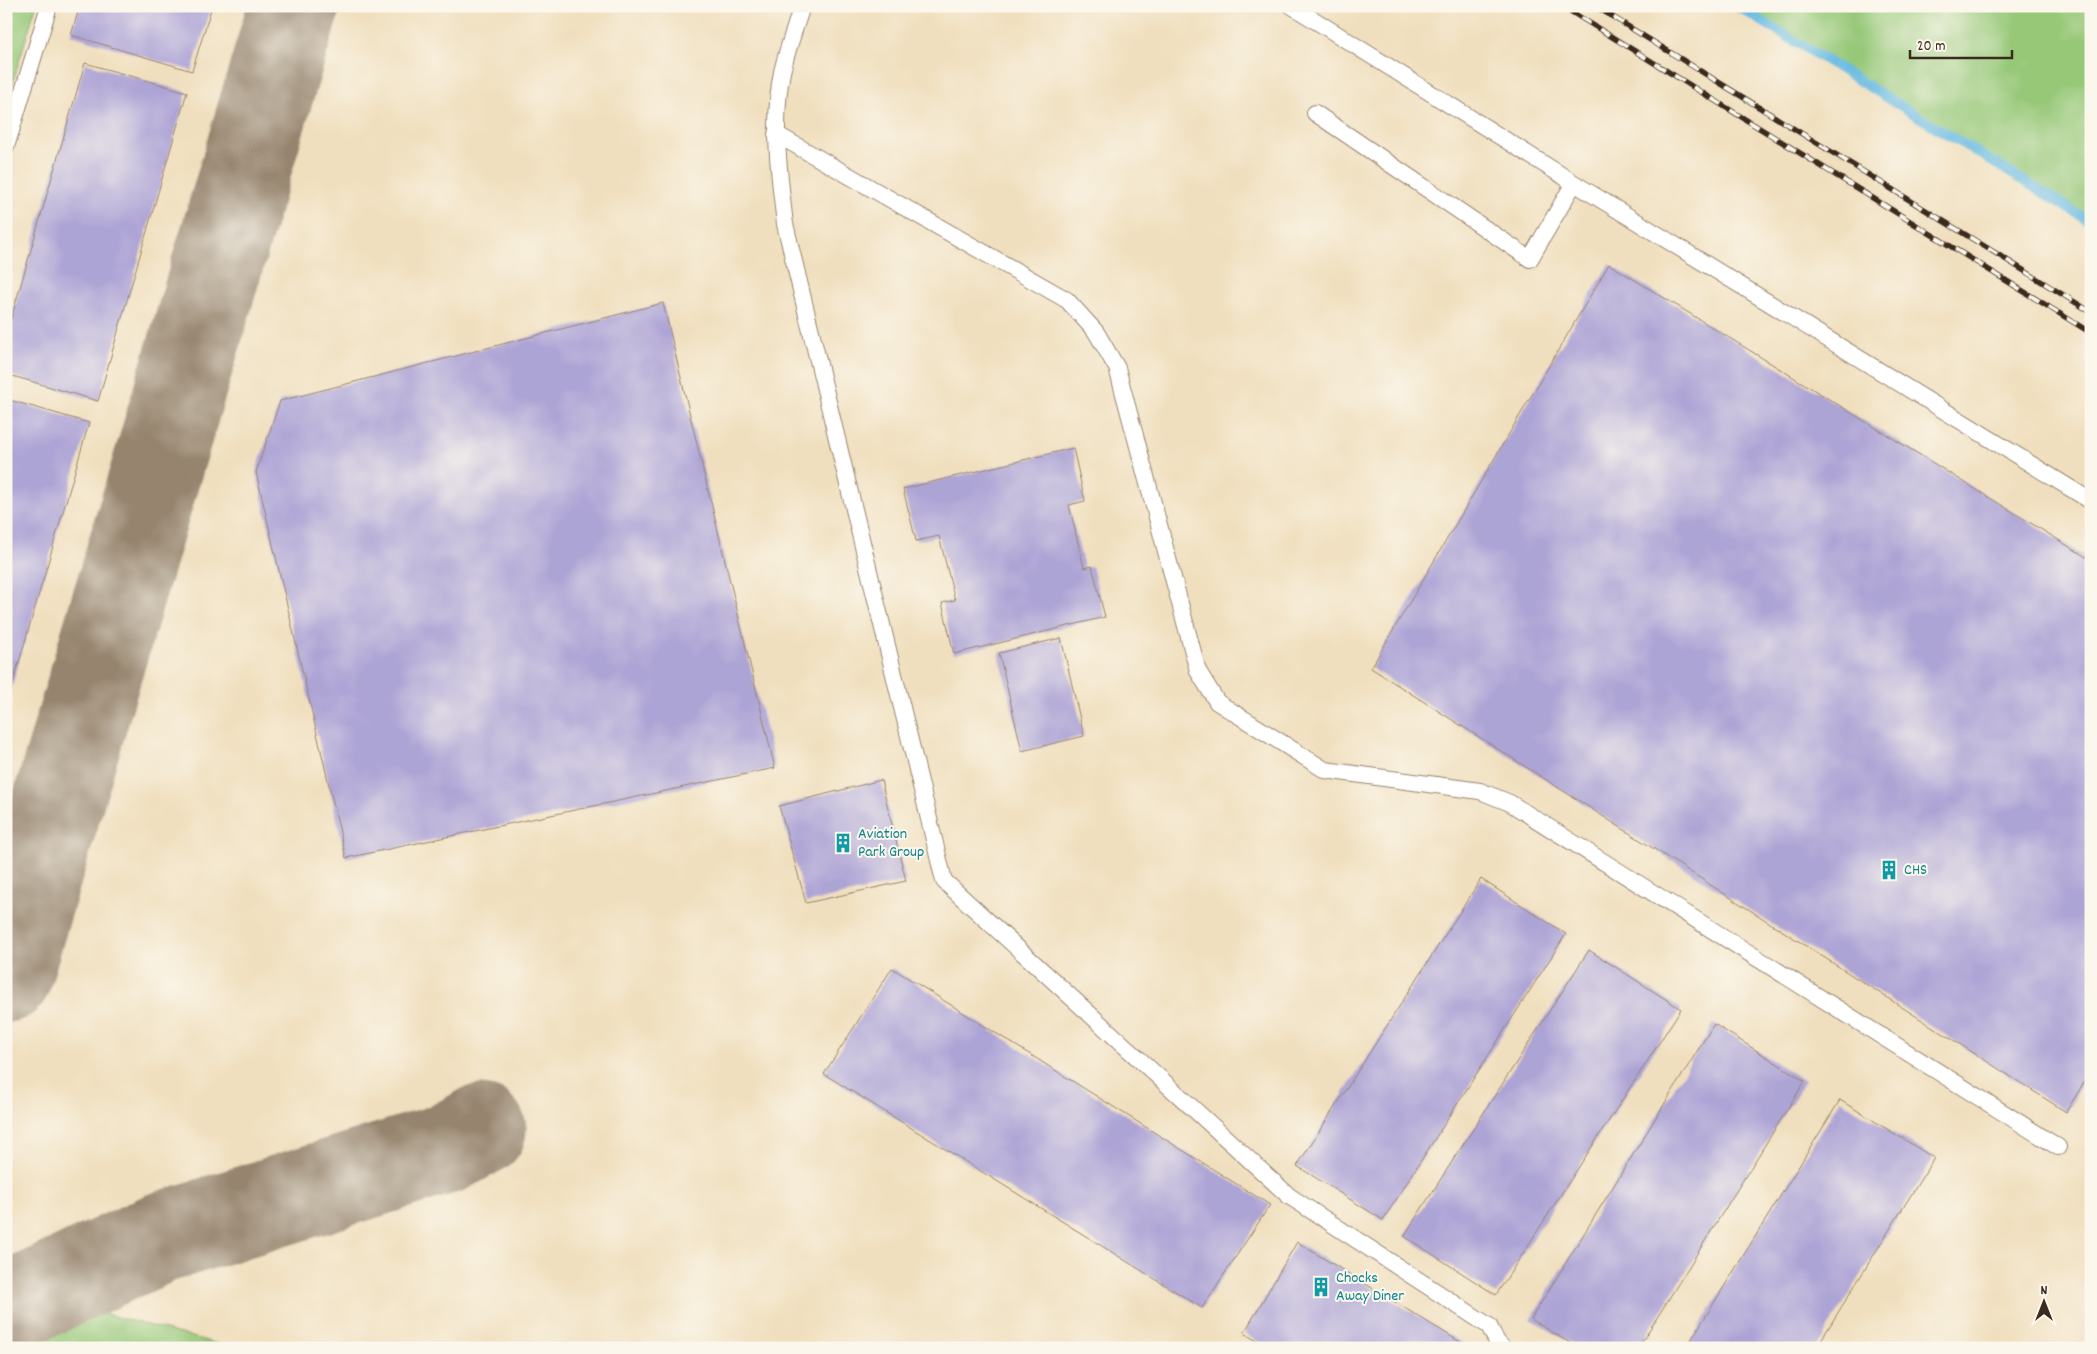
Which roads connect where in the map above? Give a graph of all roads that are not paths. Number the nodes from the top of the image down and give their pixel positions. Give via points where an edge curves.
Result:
1 (49, 6) edge
2 (802, 6) edge
3 (1292, 6) edge
4 (1315, 113) dead end
5 (776, 134) junction
6 (6, 146) edge
7 (1574, 183) junction
8 (2091, 501) edge
9 (2058, 1147) dead end
10 (1503, 1348) edge

1 - 6 lane
2 - 5 lane via 782,73
3 - 7 lane
4 - 7 lane via 1530,259
5 - 9 lane via 1067,300 1096,332 1117,368 1198,671 1217,702 1325,770 1480,792 1510,803
5 - 10 lane via 785,224 944,881 1289,1196 1489,1326
7 - 8 lane

